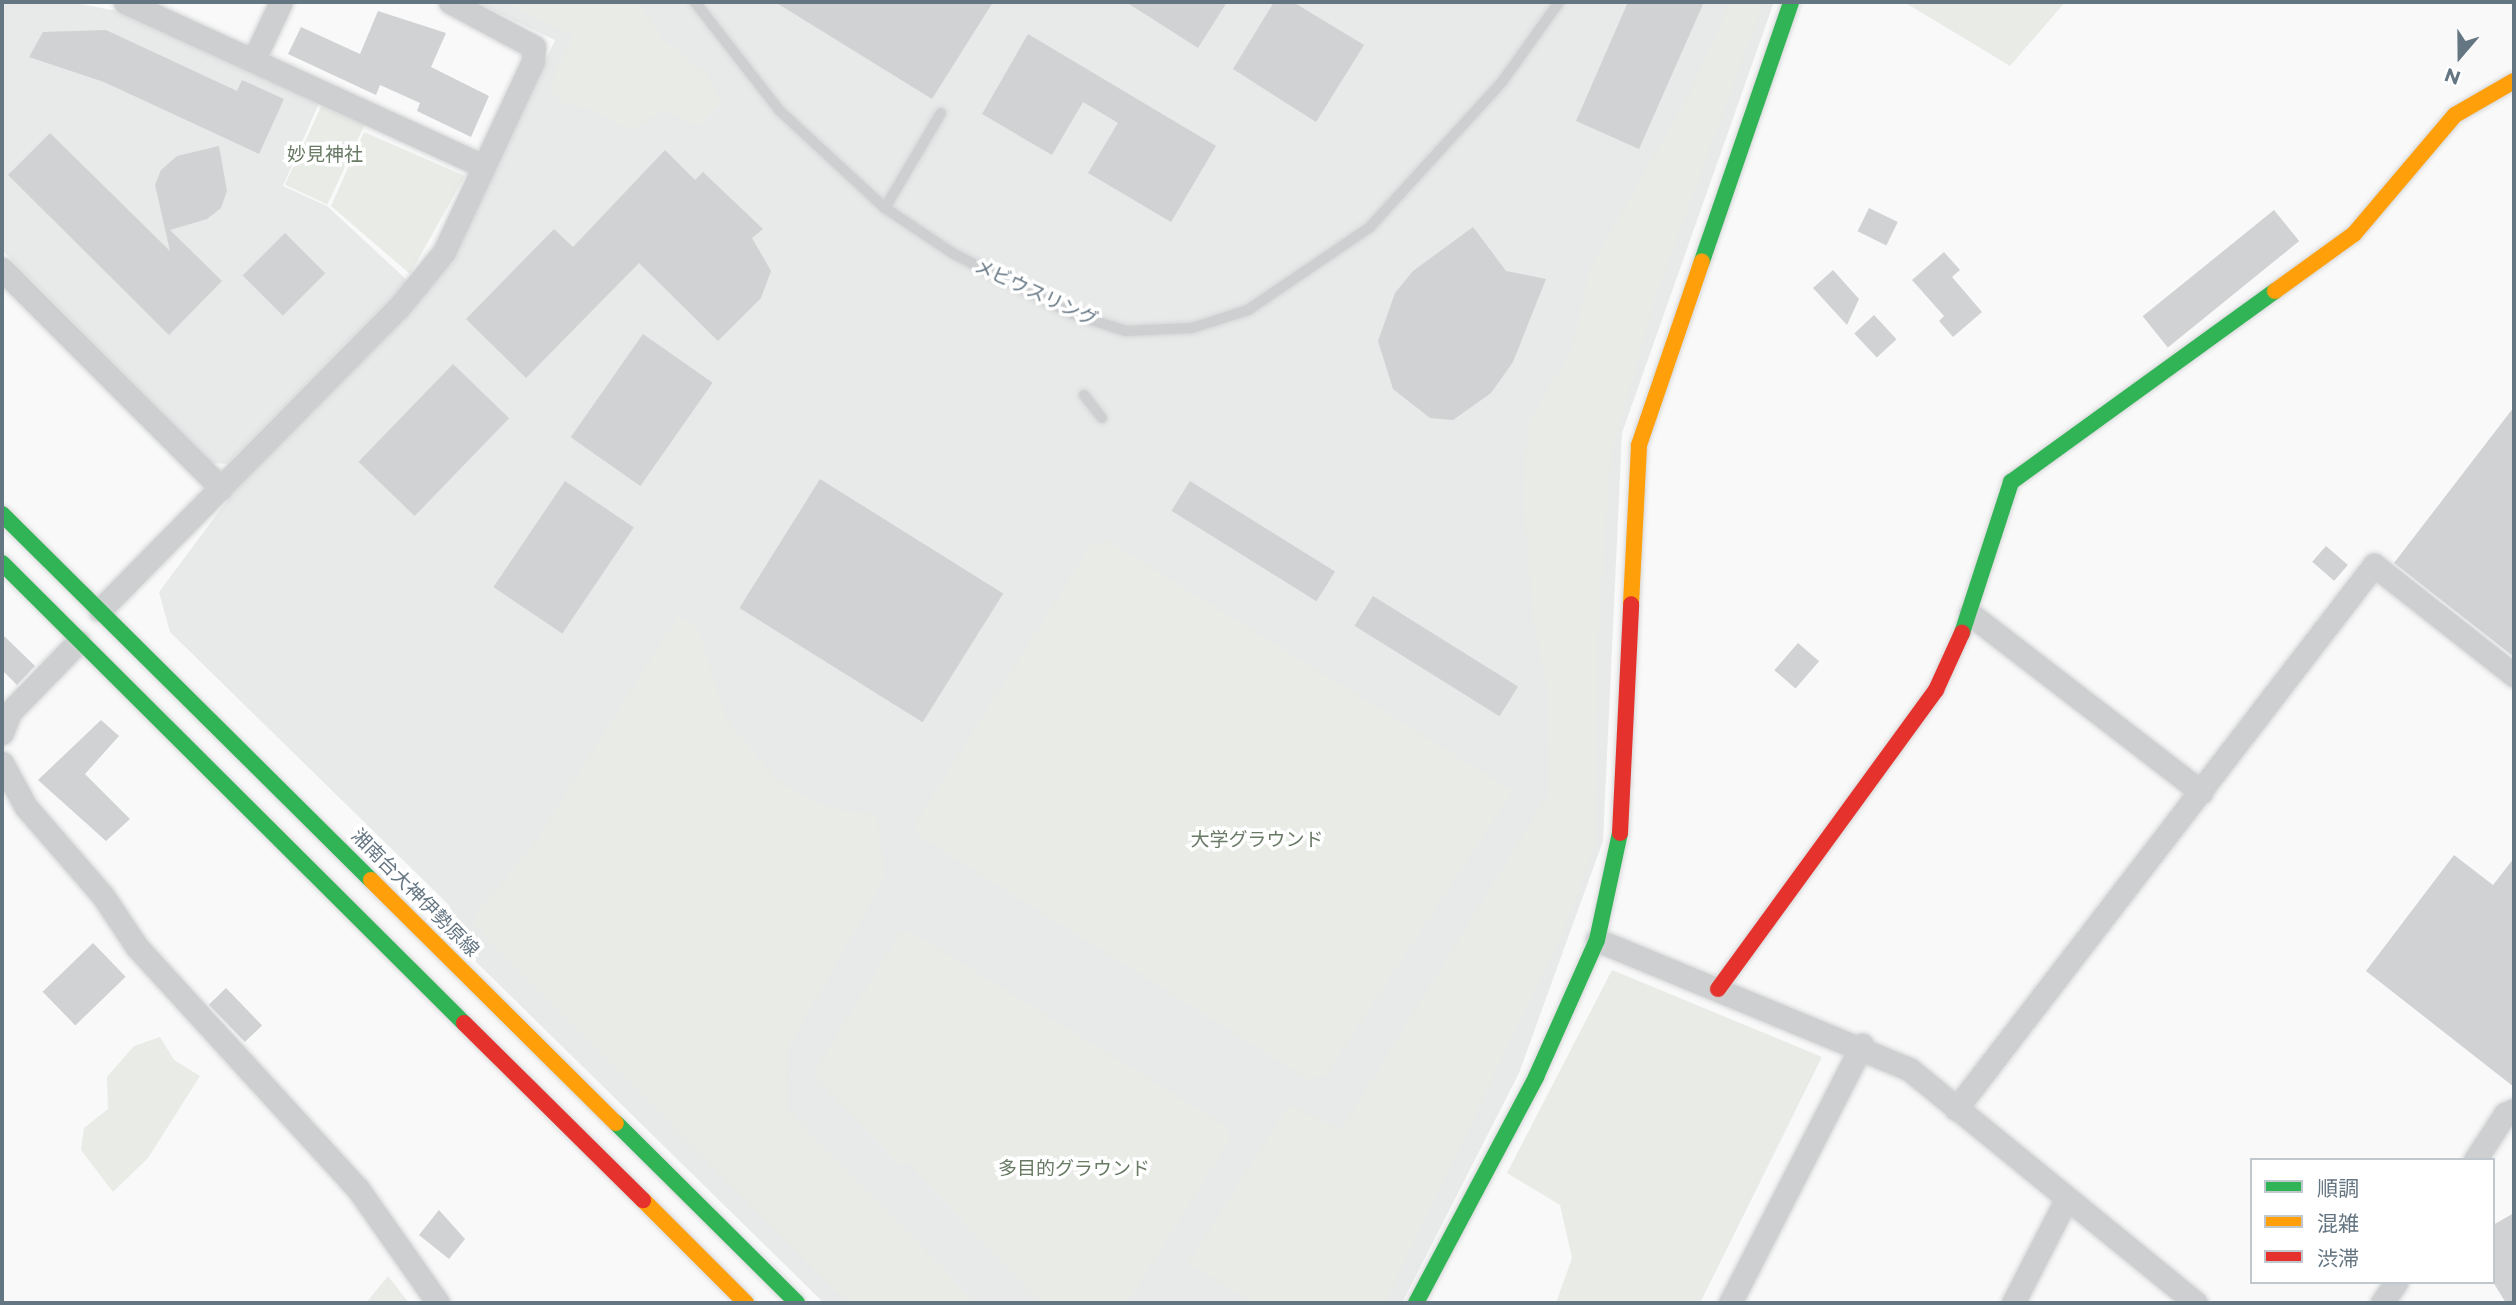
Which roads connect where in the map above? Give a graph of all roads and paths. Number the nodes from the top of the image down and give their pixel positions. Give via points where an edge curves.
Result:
1 (125, 2) edge
2 (281, 2) edge
3 (450, 2) edge
4 (695, 2) edge
5 (1559, 2) edge
6 (1791, 2) edge
7 (254, 60) junction
8 (2514, 81) edge
9 (941, 113) dead end
10 (484, 166) junction
11 (885, 208) junction
12 (2, 268) edge
13 (1084, 395) dead end
14 (1102, 418) dead end
15 (221, 488) junction
16 (2, 514) edge
17 (2, 563) edge
18 (100, 610) junction
19 (1970, 614) junction
20 (78, 642) junction
21 (2514, 676) edge
22 (2, 733) edge
23 (2, 762) edge
24 (2201, 792) junction
25 (1597, 940) junction
26 (1718, 989) junction
27 (1862, 1045) junction
28 (1956, 1109) junction
29 (2514, 1110) edge
30 (2476, 1158) edge
31 (2066, 1200) junction
32 (2395, 1284) edge
33 (438, 1303) edge
34 (746, 1303) edge
35 (797, 1303) edge
36 (1416, 1303) edge
37 (1730, 1303) edge
38 (2013, 1303) edge
39 (2196, 1303) edge
40 (2382, 1303) edge

1 - 7 street
2 - 7 street
3 - 10 street via 534,47 533,61
4 - 11 lane, メビウスリング via 779,110
5 - 11 lane, メビウスリング via 1493,93 1370,227 1288,288 1248,310 1192,328 1126,331 1073,314 954,254
6 - 25 street via 1639,445 1619,851
7 - 10 street
8 - 19 street via 2455,115 2354,234 2011,482
9 - 11 lane
10 - 15 street via 444,252 422,281
12 - 15 street
13 - 14 lane
15 - 18 street
16 - 18 street, 湘南台大神伊勢原線
17 - 20 street
18 - 35 street, 湘南台大神伊勢原線
19 - 24 street
19 - 26 street via 1936,690
20 - 22 street via 10,712
20 - 34 street
21 - 24 street via 2374,565
23 - 33 street via 26,807 137,947 358,1189
24 - 28 street
25 - 26 street
25 - 36 street via 1536,1077
26 - 27 street
27 - 28 street via 1909,1069
27 - 37 street
28 - 31 street
29 - 30 street via 2505,1114
31 - 38 street
31 - 39 street
32 - 40 street

